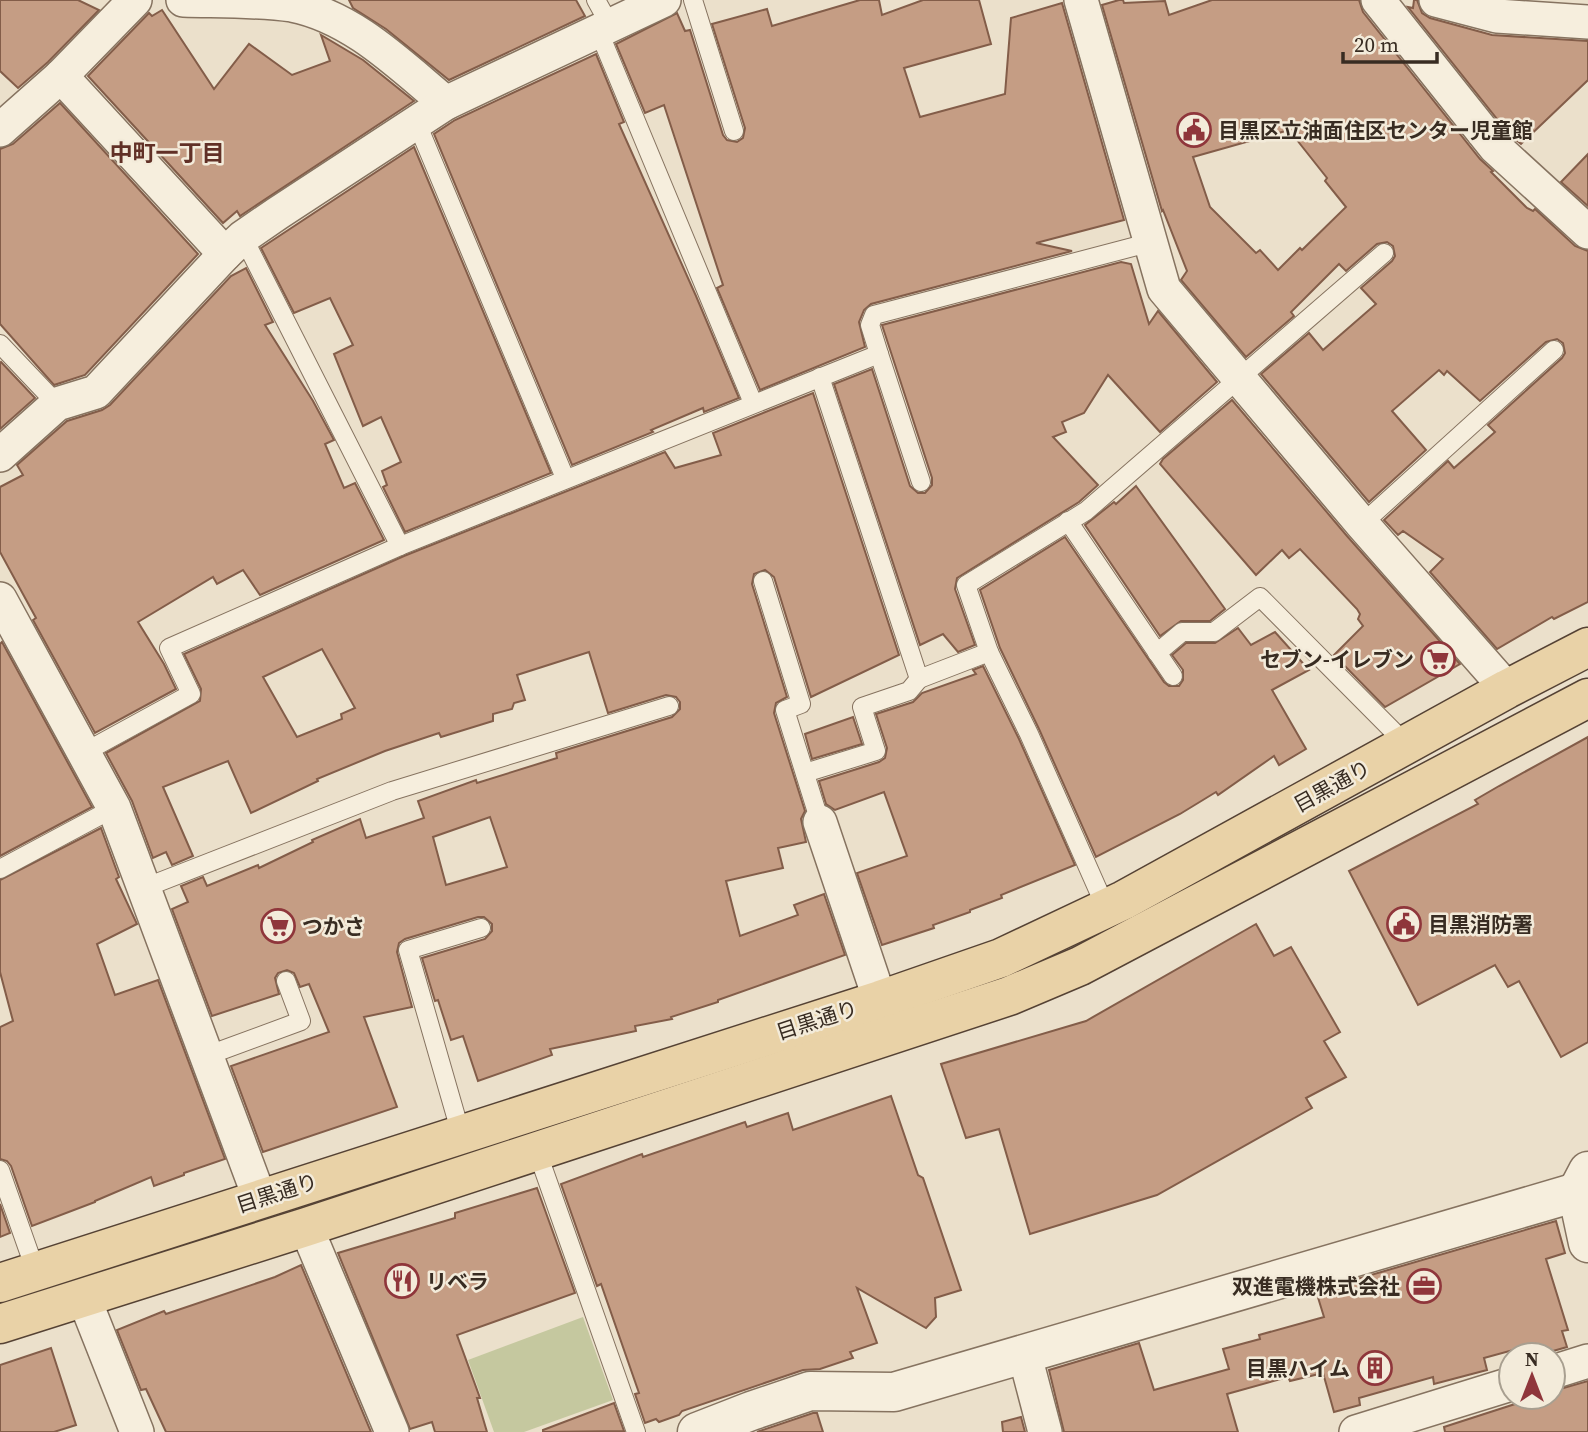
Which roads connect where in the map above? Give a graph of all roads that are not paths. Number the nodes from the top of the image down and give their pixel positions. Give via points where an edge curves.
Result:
1 (135, 0) edge
2 (184, 0) edge
3 (664, 0) edge
4 (693, 0) edge
5 (1080, 0) edge
6 (1378, 0) edge
7 (1436, 0) edge
8 (324, 6) edge
9 (1494, 8) edge
10 (602, 19) edge
11 (1588, 22) edge
12 (61, 76) junction
13 (446, 103) junction
14 (416, 121) junction
15 (0, 130) edge
16 (734, 131) dead end
17 (1588, 232) edge
18 (1152, 242) junction
19 (234, 246) junction
20 (1384, 253) dead end
21 (0, 344) edge
22 (1554, 350) dead end
23 (879, 354) junction
24 (820, 377) junction
25 (1240, 379) junction
26 (753, 403) junction
27 (57, 404) junction
28 (0, 454) edge
29 (565, 478) junction
30 (921, 482) dead end
31 (1068, 521) junction
32 (1362, 524) junction
33 (400, 546) junction
34 (763, 581) dead end
35 (0, 599) edge
36 (1588, 647) edge
37 (989, 652) junction
38 (1157, 653) junction
39 (1172, 676) dead end
40 (919, 679) junction
41 (1507, 689) junction
42 (1588, 698) edge
43 (669, 706) dead end
44 (1407, 745) junction
45 (85, 752) junction
46 (805, 773) junction
47 (114, 807) junction
48 (820, 822) joint
49 (0, 869) edge
50 (144, 888) junction
51 (1106, 908) junction
52 (481, 928) dead end
53 (286, 981) dead end
54 (880, 1000) junction
55 (206, 1056) junction
56 (461, 1134) junction
57 (537, 1152) junction
58 (0, 1170) edge
59 (1583, 1181) edge
60 (260, 1199) junction
61 (306, 1227) junction
62 (1588, 1243) edge
63 (36, 1272) junction
64 (0, 1283) edge
65 (84, 1298) junction
66 (0, 1324) edge
67 (1024, 1352) junction
68 (1588, 1361) edge
69 (1567, 1368) edge
70 (1497, 1388) edge
71 (137, 1432) edge
72 (392, 1432) edge
73 (636, 1432) edge
74 (697, 1432) edge
75 (1045, 1432) edge
76 (1356, 1432) edge

1 - 12 street
2 - 8 street
3 - 10 street
4 - 16 lane
5 - 18 street
6 - 17 street via 1495,147
7 - 9 street
8 - 13 street
9 - 11 street
10 - 13 street
10 - 26 lane
12 - 15 street
12 - 19 street
13 - 14 street
14 - 19 street
14 - 29 lane
18 - 23 lane via 874,315 870,325
18 - 25 street via 1164,289
19 - 27 street via 96,392
19 - 33 lane
20 - 25 lane
21 - 27 lane
22 - 32 lane
23 - 24 lane
23 - 30 lane
24 - 26 lane
24 - 40 lane
25 - 31 lane via 1086,512
25 - 32 street
26 - 29 lane
27 - 28 street
29 - 33 lane
31 - 37 lane via 966,585
31 - 38 lane
32 - 41 street
33 - 45 lane via 169,648 191,694
34 - 46 lane via 801,705 785,710
35 - 45 street
36 - 41 main road, 目黒通り
37 - 40 lane
37 - 51 lane
38 - 39 lane
38 - 44 lane via 1182,632 1214,632 1260,597
40 - 46 lane via 909,691 862,707 876,751
41 - 44 main road, 目黒通り
42 - 57 main road, 目黒通り via 1056,976 1009,996
43 - 50 lane via 392,791
44 - 51 main road, 目黒通り
45 - 47 street
46 - 48 lane
47 - 49 lane
47 - 50 street
48 - 54 street
50 - 55 street
51 - 54 main road, 目黒通り via 1001,958
52 - 56 lane via 408,950
53 - 55 lane via 301,1021
54 - 56 main road, 目黒通り
55 - 60 street
56 - 60 main road, 目黒通り
57 - 61 main road, 目黒通り
57 - 73 lane
58 - 63 lane
59 - 62 street
59 - 67 street
60 - 63 main road, 目黒通り
61 - 65 main road, 目黒通り
61 - 72 street
63 - 64 main road, 目黒通り
65 - 66 main road, 目黒通り
65 - 71 street
67 - 74 street via 894,1392 810,1391
67 - 75 street
68 - 69 street
70 - 76 street

